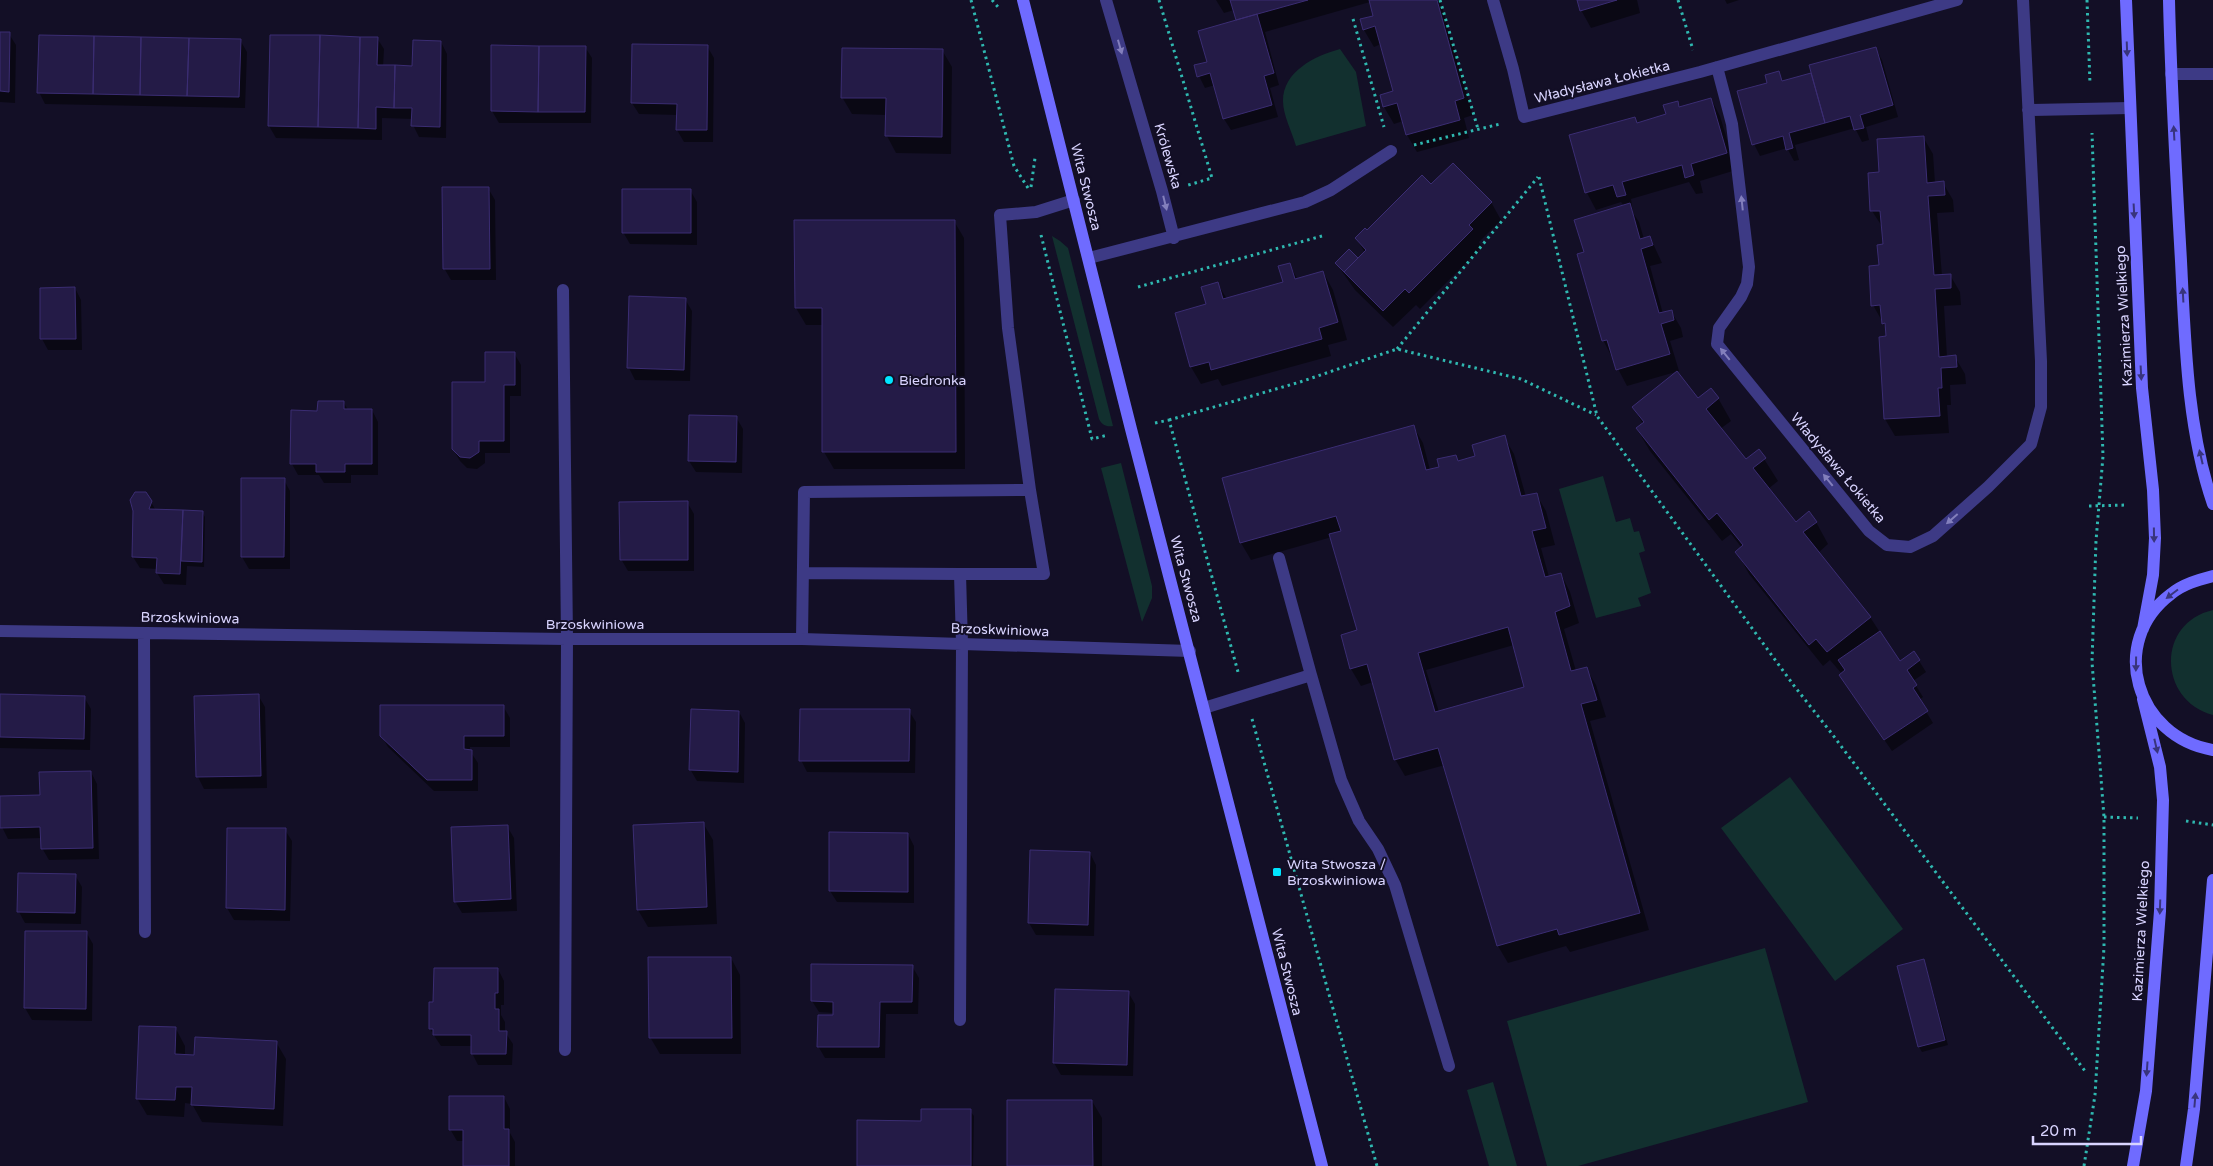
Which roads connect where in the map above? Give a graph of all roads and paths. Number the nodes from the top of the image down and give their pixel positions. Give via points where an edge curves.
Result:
1 (971, 0) edge
2 (1023, 0) edge
3 (1106, 0) edge
4 (1159, 0) edge
5 (1440, 0) edge
6 (1493, 0) edge
7 (1678, 0) edge
8 (1957, 0) edge
9 (2023, 0) edge
10 (2087, 0) edge
11 (2126, 0) edge
12 (2169, 0) edge
13 (1352, 19) dead end
14 (1717, 67) junction
15 (1700, 72) junction
16 (2171, 74) junction
17 (2213, 74) edge
18 (2130, 108) junction
19 (2091, 109) junction
20 (2028, 110) junction
21 (1524, 117) junction
22 (1478, 129) junction
23 (1391, 151) junction
24 (1030, 192) dead end
25 (1162, 192) junction
26 (1074, 200) junction
27 (1322, 236) dead end
28 (1174, 238) junction
29 (1089, 258) junction
30 (1138, 287) dead end
31 (563, 290) dead end
32 (1397, 349) junction
33 (1596, 416) junction
34 (1170, 420) dead end
35 (1030, 490) junction
36 (2213, 504) edge
37 (1279, 558) dead end
38 (803, 573) junction
39 (960, 574) junction
40 (2213, 576) edge
41 (2143, 629) junction
42 (0, 631) edge
43 (144, 633) junction
44 (567, 639) junction
45 (802, 639) junction
46 (962, 644) junction
47 (1190, 651) junction
48 (1311, 675) junction
49 (2143, 698) junction
50 (1204, 708) junction
51 (2213, 750) edge
52 (2213, 880) edge
53 (145, 932) dead end
54 (960, 1020) dead end
55 (565, 1050) dead end
56 (1449, 1066) dead end
57 (2085, 1071) dead end
58 (1322, 1166) edge
59 (2084, 1166) edge
60 (2133, 1166) edge
61 (2186, 1166) edge

1 - 24 path via 1014,166
2 - 26 main road, Wita Stwosza
3 -> 25 street, Królewska
4 - 25 path via 1212,178
5 - 22 path
6 - 21 street, Władysława Łokietka
7 - 15 path
8 - 14 street, Władysława Łokietka
9 - 20 street, Władysława Łokietka
10 - 19 path
11 -> 18 main road, Kazimierza Wielkiego
12 - 16 main road
13 - 23 path
14 - 15 street, Władysława Łokietka
20 -> 14 street, Władysława Łokietka via 2042,361 2042,407 2031,444 1933,536 1910,547 1887,546 1869,531 1717,344 1719,328 1747,284 1749,267 1732,124
15 - 21 street, Władysława Łokietka
16 - 17 street
36 -> 16 main road via 2198,444 2187,349
18 - 19 street
18 -> 41 main road, Kazimierza Wielkiego via 2142,388 2153,490 2153,575
19 - 20 street
19 - 59 path via 2103,456 2092,662 2104,817 2104,947 2095,1095
21 - 22 path
22 - 23 path
23 - 28 street via 1305,202
25 -> 28 street, Królewska
26 - 29 main road, Wita Stwosza
26 - 35 street via 1036,212 1000,215 1008,328
27 - 30 path
28 - 29 street
29 - 47 main road, Wita Stwosza
31 - 44 street
32 - 33 path via 1521,379
32 - 33 path via 1538,177
32 - 34 path via 1300,382
33 - 57 path via 1795,687
35 - 38 street via 804,492
35 - 39 street via 1044,574
37 - 48 street
38 - 39 street
38 - 45 street
39 - 46 street
40 -> 41 main road via 2191,582 2171,593 2154,610
41 -> 49 main road via 2137,651 2136,675
42 - 43 street, Brzoskwiniowa
43 - 44 street, Brzoskwiniowa
43 - 53 street
44 - 45 street, Brzoskwiniowa
44 - 55 street
45 - 46 street, Brzoskwiniowa
46 - 47 street, Brzoskwiniowa
46 - 54 street
47 - 50 main road, Wita Stwosza
48 - 50 street
48 - 56 street via 1341,780 1395,884
49 - 51 main road via 2156,720 2174,736 2196,747
49 -> 60 main road, Kazimierza Wielkiego via 2160,767 2163,800 2160,911 2146,1091
50 - 58 main road, Wita Stwosza
61 -> 52 main road via 2194,1109

